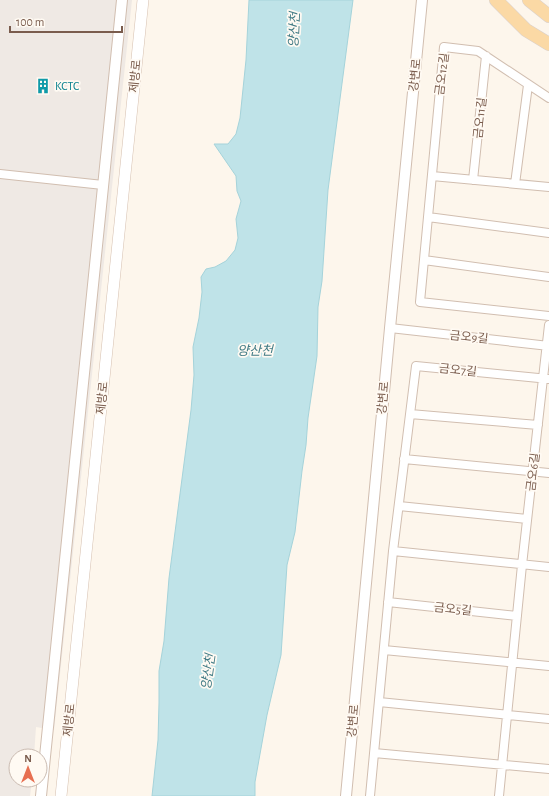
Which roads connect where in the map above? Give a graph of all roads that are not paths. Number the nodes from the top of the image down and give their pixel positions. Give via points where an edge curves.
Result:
1 (122, 0) edge
2 (143, 0) edge
3 (422, 0) edge
4 (496, 0) edge
5 (529, 0) edge
6 (549, 16) edge
7 (549, 44) edge
8 (486, 56) junction
9 (528, 86) junction
10 (549, 98) edge
11 (0, 174) edge
12 (432, 176) junction
13 (473, 180) junction
14 (515, 184) junction
15 (103, 186) junction
16 (549, 187) edge
17 (428, 218) junction
18 (549, 233) edge
19 (424, 260) junction
20 (549, 277) edge
21 (549, 316) edge
22 (549, 324) edge
23 (390, 328) junction
24 (548, 346) edge
25 (546, 379) edge
26 (410, 414) junction
27 (538, 425) junction
28 (404, 459) junction
29 (533, 472) junction
30 (549, 473) edge
31 (398, 506) junction
32 (527, 519) junction
33 (393, 551) junction
34 (522, 564) junction
35 (549, 567) edge
36 (388, 602) junction
37 (517, 616) junction
38 (384, 650) junction
39 (512, 662) junction
40 (549, 666) edge
41 (379, 702) junction
42 (507, 715) junction
43 (549, 719) edge
44 (374, 753) junction
45 (502, 765) junction
46 (549, 769) edge
47 (41, 796) edge
48 (61, 796) edge
49 (346, 796) edge
50 (370, 796) edge
51 (499, 796) edge

1 - 15 street
2 - 48 main road, 제방로
3 - 23 street, 강변로
4 - 7 main road via 526,30
5 - 6 main road
8 - 9 street, 금오12길
8 - 12 street, 금오12길 via 478,51 444,47
8 - 13 street, 금오11길
9 - 10 street, 금오12길
9 - 14 street
11 - 15 street
12 - 13 street
12 - 17 street, 금오12길
13 - 14 street
14 - 16 street
15 - 47 street
17 - 18 street
17 - 19 street, 금오12길
19 - 20 street
19 - 21 street, 금오12길 via 420,302
22 - 24 street, 금오6길
23 - 24 street, 금오9길
23 - 49 street, 강변로
24 - 25 street, 금오6길
25 - 26 street, 금오7길 via 416,366
25 - 27 street, 금오6길
26 - 27 street
26 - 28 street, 금오7길
27 - 29 street, 금오6길
28 - 29 street
28 - 31 street, 금오7길
29 - 30 street
29 - 32 street, 금오6길
31 - 32 street
31 - 33 street, 금오7길
32 - 34 street, 금오6길
33 - 34 street
33 - 36 street
34 - 35 street
34 - 37 street
36 - 37 street, 금오5길
36 - 38 street
37 - 39 street
38 - 39 street
38 - 41 street
39 - 40 street
39 - 42 street
41 - 42 street
41 - 44 street
42 - 43 street
42 - 45 street
44 - 45 street
44 - 50 street
45 - 46 street
45 - 51 street

